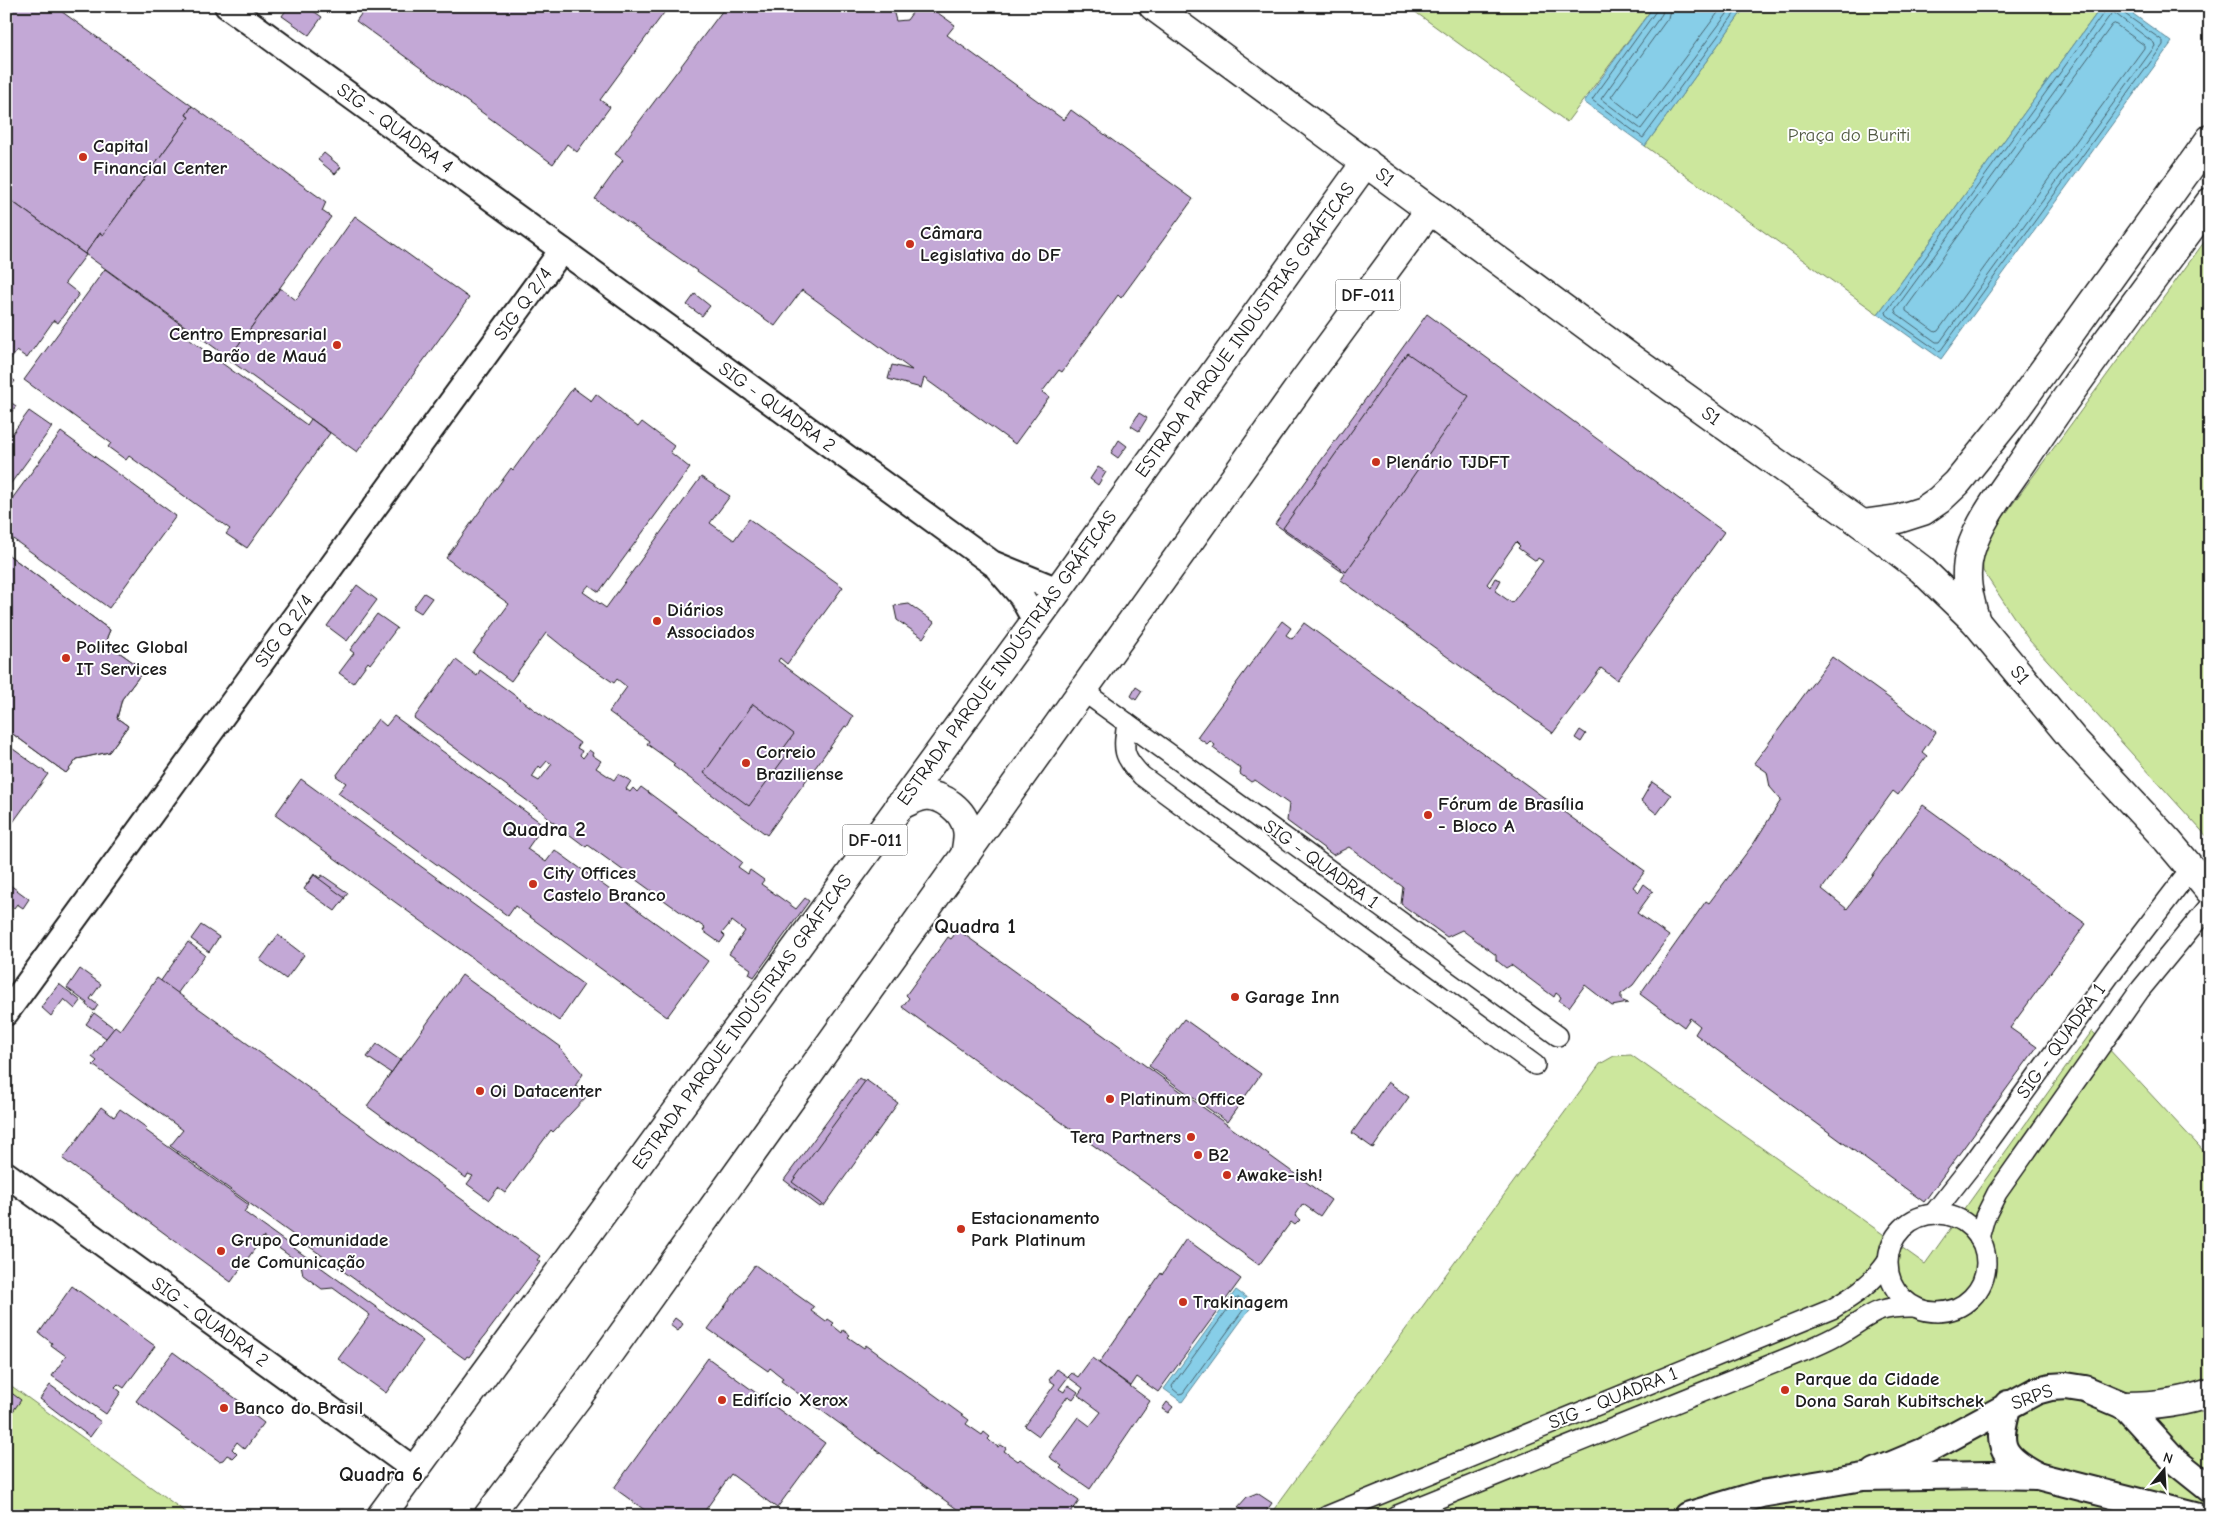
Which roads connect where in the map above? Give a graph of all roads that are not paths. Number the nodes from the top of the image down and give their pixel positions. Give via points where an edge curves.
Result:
1 (227, 6) edge
2 (1153, 6) edge
3 (2210, 139) edge
4 (1366, 162) junction
5 (2210, 202) edge
6 (1429, 211) junction
7 (562, 250) junction
8 (1862, 524) junction
9 (992, 563) junction
10 (1058, 590) junction
11 (1035, 620) junction
12 (1976, 622) junction
13 (1083, 691) junction
14 (1127, 723) junction
15 (899, 806) junction
16 (965, 856) junction
17 (2191, 870) junction
18 (2210, 891) edge
19 (2210, 905) edge
20 (6, 1012) edge
21 (1558, 1036) dead end
22 (1535, 1065) dead end
23 (6, 1174) edge
24 (1933, 1214) junction
25 (1979, 1238) junction
26 (1887, 1262) junction
27 (1914, 1307) junction
28 (2210, 1393) edge
29 (2008, 1404) junction
30 (2125, 1406) junction
31 (415, 1470) junction
32 (2037, 1476) junction
33 (1863, 1477) junction
34 (2210, 1489) edge
35 (381, 1516) edge
36 (488, 1516) edge
37 (1327, 1516) edge
38 (1395, 1516) edge
39 (1687, 1516) edge
40 (2195, 1516) edge

1 - 7 street, SIG - QUADRA 4
2 - 4 main road, S1
3 - 8 main road via 2010,417 1957,483 1923,511 1898,519
4 - 6 main road, S1
4 - 10 main road, ESTRADA PARQUE INDÚSTRIAS GRÁFICAS / DF-011
5 - 12 main road via 2040,436 1983,524 1970,550 1966,570 1967,592
6 - 8 main road, S1
6 - 13 main road, DF-011
7 - 9 street, SIG - QUADRA 2
7 - 20 street, SIG Q 2/4
8 - 12 main road, S1 via 1921,569
9 - 10 street, SIG - QUADRA 2
9 - 11 street, SIG - QUADRA 2 via 1021,596
10 - 11 main road, ESTRADA PARQUE INDÚSTRIAS GRÁFICAS / DF-011
11 - 15 main road, ESTRADA PARQUE INDÚSTRIAS GRÁFICAS / DF-011
12 - 17 main road, S1 via 2072,738
13 - 14 street, SIG - QUADRA 1
13 - 16 main road, DF-011
14 - 21 street, SIG - QUADRA 1
14 - 22 street via 1124,752 1128,763 1142,776
15 - 16 main road via 924,796 941,799 953,806 963,816 968,830
15 - 31 main road, ESTRADA PARQUE INDÚSTRIAS GRÁFICAS / DF-011
16 - 36 main road, DF-011 via 577,1398
17 - 18 main road, S1
17 - 24 street, SIG - QUADRA 1 via 2112,971
19 - 25 street, SIG - QUADRA 1 via 2140,990 1997,1193
23 - 31 street, SIG - QUADRA 2
24 - 25 street via 1959,1220
24 - 26 street via 1916,1219 1901,1229 1891,1245
25 - 27 street via 1985,1255 1985,1273 1978,1290 1966,1303 1949,1311 1931,1312
26 - 27 street via 1890,1280 1900,1296
26 - 37 street, SIG - QUADRA 1 via 1862,1290 1832,1309
27 - 38 street, SIG - QUADRA 1 via 1886,1308 1868,1315 1839,1335 1787,1358
28 - 30 main road via 2159,1406
29 - 30 main road, SRPS via 2036,1391 2066,1386 2085,1389
29 - 32 main road via 2002,1440 2006,1454 2016,1465
29 - 33 main road, SRPS via 1925,1451
30 - 34 main road, SRPS via 2175,1461
31 - 35 main road, ESTRADA PARQUE INDÚSTRIAS GRÁFICAS / DF-011
32 - 33 main road, SRPS
32 - 40 main road, SRPS
33 - 39 main road, SRPS via 1761,1494

